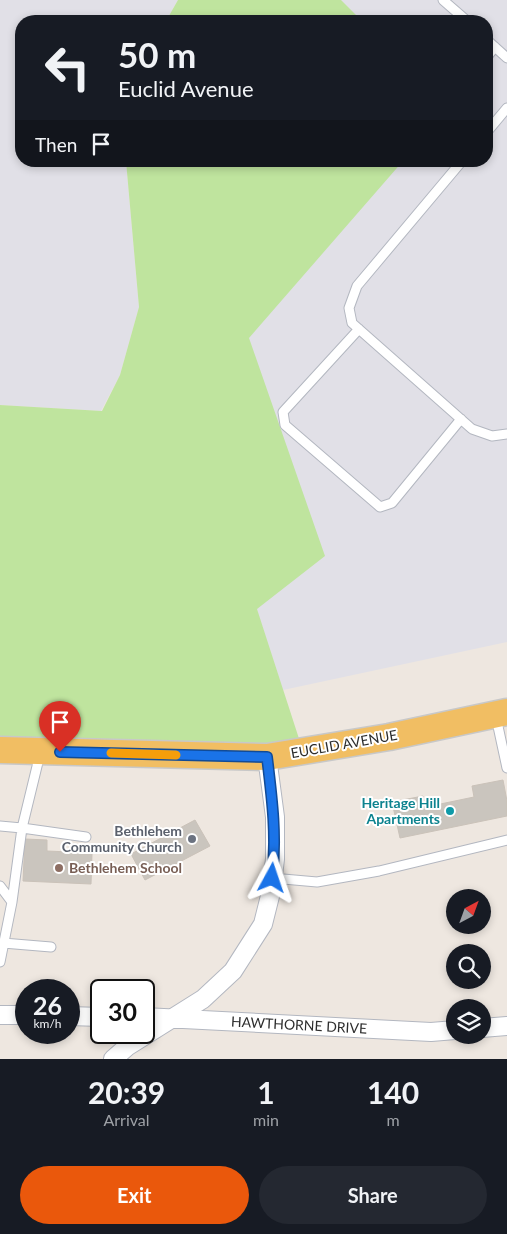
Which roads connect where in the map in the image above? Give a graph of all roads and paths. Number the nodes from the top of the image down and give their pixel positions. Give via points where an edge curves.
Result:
1 (443, 0) edge
2 (457, 15) edge
3 (495, 47) joint
4 (493, 49) edge
5 (507, 58) edge
6 (507, 108) edge
7 (493, 125) edge
8 (457, 167) edge
9 (359, 329) junction
10 (461, 419) junction
11 (507, 434) edge
12 (501, 713) edge
13 (0, 750) edge
14 (41, 751) junction
15 (267, 757) junction
16 (507, 768) edge
17 (0, 826) edge
18 (22, 828) junction
19 (86, 837) dead end
20 (507, 840) edge
21 (272, 878) junction
22 (0, 886) edge
23 (12, 902) junction
24 (4, 943) junction
25 (51, 947) dead end
26 (0, 962) edge
27 (0, 1015) edge
28 (15, 1015) edge
29 (155, 1017) edge
30 (174, 1018) junction
31 (507, 1026) edge
32 (491, 1027) edge
33 (446, 1031) edge
34 (113, 1059) edge

1 - 2 lane
3 - 4 lane
3 - 5 lane
6 - 7 lane
8 - 9 lane via 358,286 349,308 352,323
9 - 10 lane
9 - 10 lane via 283,412 285,425 380,507 392,503
10 - 11 lane via 472,428 492,436
12 - 15 main road, EUCLID AVENUE via 389,737
12 - 16 lane
13 - 14 main road, EUCLID AVENUE
14 - 15 main road, EUCLID AVENUE
14 - 18 lane
15 - 21 street via 275,817
17 - 18 lane
18 - 19 lane
18 - 23 lane
20 - 21 lane via 379,871 317,882
21 - 30 street via 263,924 233,971
22 - 23 lane
23 - 24 lane
24 - 25 lane
24 - 26 lane
27 - 28 street
29 - 30 street, HAWTHORNE DRIVE
30 - 33 street, HAWTHORNE DRIVE
30 - 34 street
31 - 32 street

